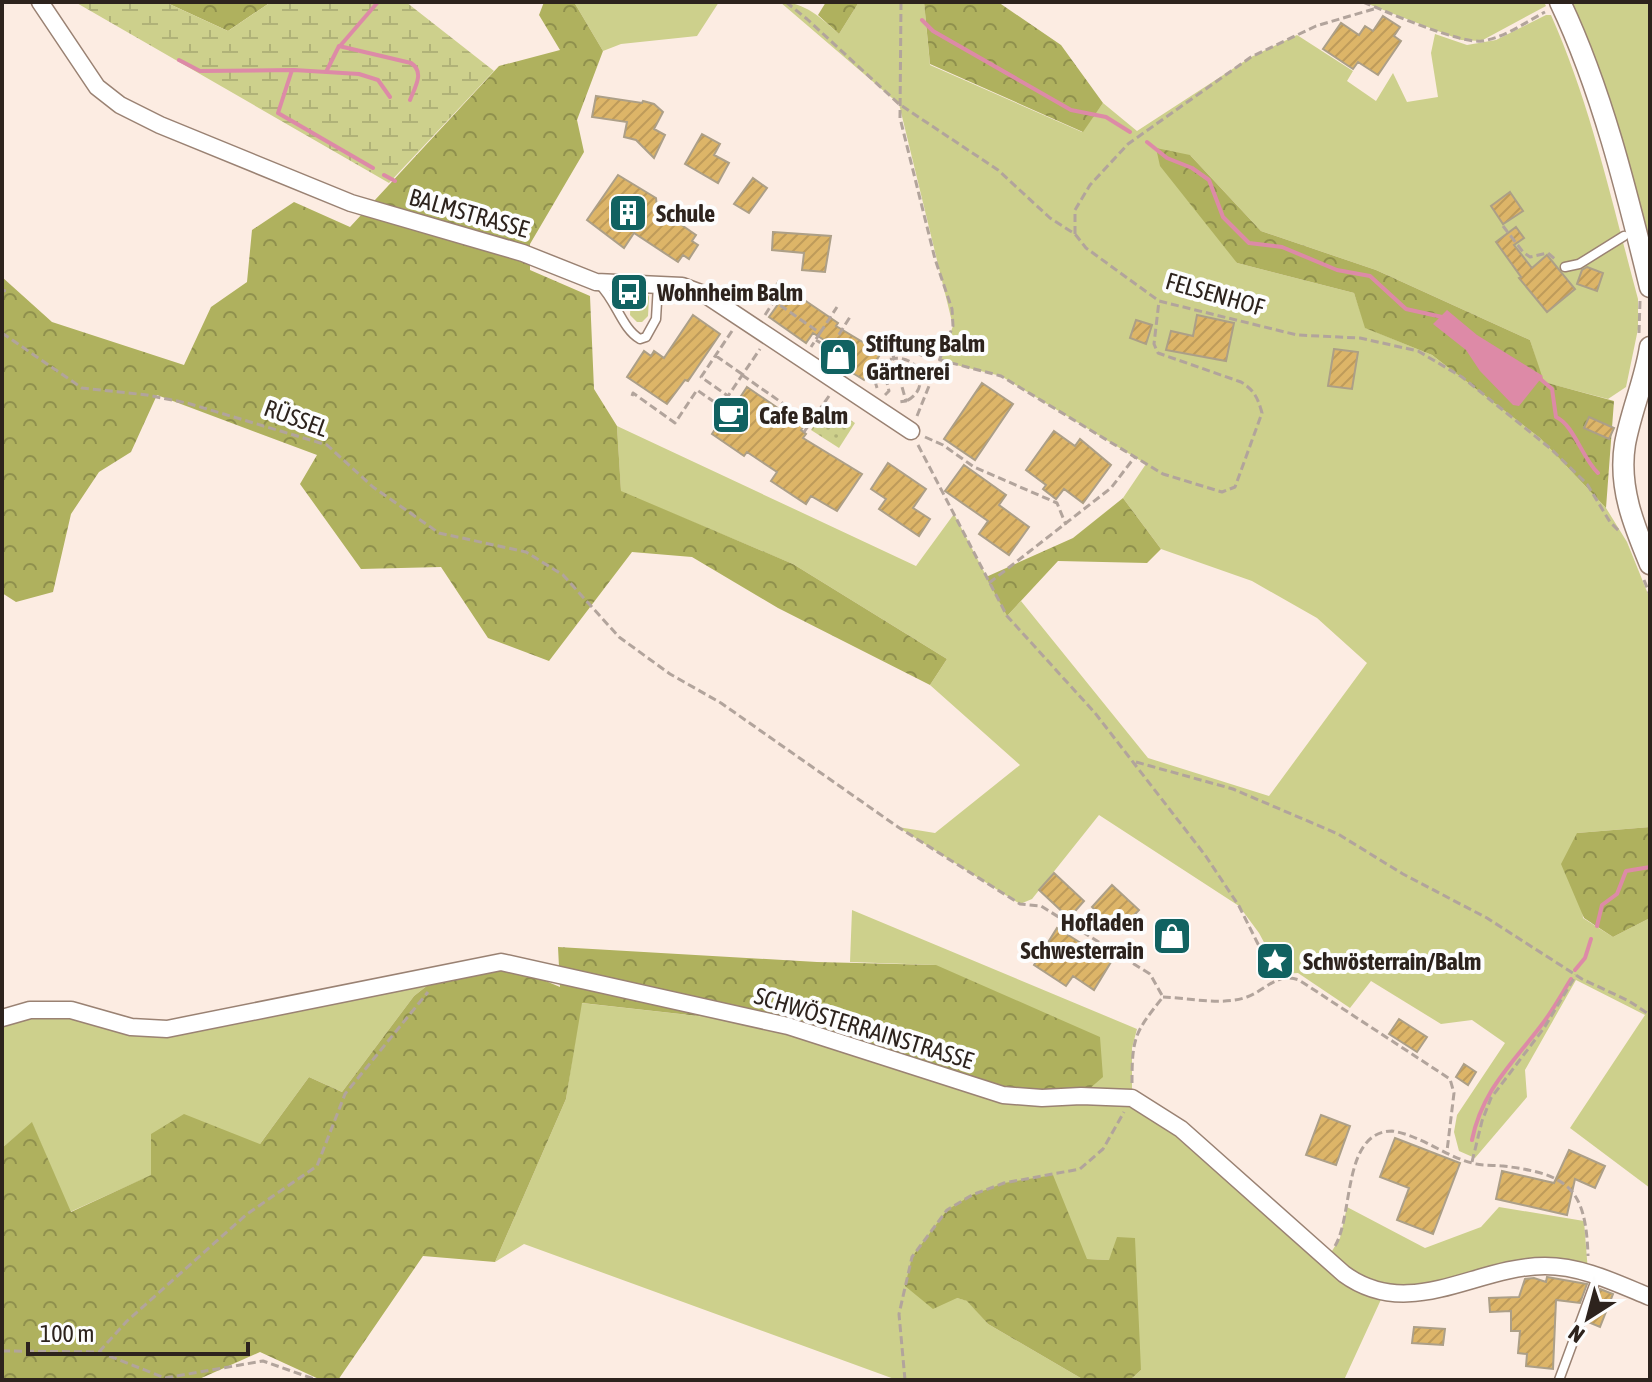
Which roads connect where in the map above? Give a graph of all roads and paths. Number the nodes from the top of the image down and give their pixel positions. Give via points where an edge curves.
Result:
1 (40, 2) edge
2 (786, 2) edge
3 (901, 2) edge
4 (1363, 2) edge
5 (1560, 3) edge
6 (1377, 8) junction
7 (899, 104) junction
8 (1503, 226) dead end
9 (1075, 234) junction
10 (1624, 236) dead end
11 (1565, 267) joint
12 (596, 282) junction
13 (658, 284) junction
14 (760, 287) dead end
15 (1645, 294) edge
16 (774, 301) junction
17 (1159, 301) junction
18 (837, 307) dead end
19 (850, 317) dead end
20 (737, 325) dead end
21 (762, 332) junction
22 (2, 333) edge
23 (820, 333) junction
24 (872, 333) dead end
25 (816, 339) junction
26 (889, 341) junction
27 (1645, 341) edge
28 (830, 349) junction
29 (793, 352) junction
30 (716, 356) junction
31 (894, 358) junction
32 (940, 361) junction
33 (896, 367) junction
34 (817, 368) junction
35 (742, 375) junction
36 (838, 382) junction
37 (889, 391) junction
38 (632, 396) dead end
39 (893, 398) dead end
40 (906, 401) junction
41 (720, 406) dead end
42 (811, 423) junction
43 (904, 427) junction
44 (804, 432) dead end
45 (1135, 457) junction
46 (1622, 522) dead end
47 (1066, 525) junction
48 (1645, 568) edge
49 (989, 583) junction
50 (1650, 595) edge
51 (1133, 761) junction
52 (442, 974) junction
53 (1576, 975) junction
54 (1280, 978) junction
55 (1163, 997) junction
56 (1650, 1015) edge
57 (2, 1018) edge
58 (1132, 1098) junction
59 (1447, 1152) junction
60 (1472, 1163) junction
61 (1327, 1259) junction
62 (1592, 1274) junction
63 (1650, 1297) edge
64 (2, 1351) edge
65 (99, 1352) junction
66 (165, 1379) edge
67 (317, 1380) edge
68 (905, 1380) edge
69 (1559, 1380) edge

1 - 12 street, BALMSTRASSE via 97,87 135,113 351,203 523,253
2 - 7 path, FELSENHOF
3 - 7 path
4 - 6 path
5 - 6 path via 1481,41 1461,40
5 - 15 street via 1596,92
6 - 9 path via 1316,26 1251,57 1128,144 1075,210
7 - 9 path, FELSENHOF via 998,170
7 - 32 path via 927,229 952,309 953,326
8 - 11 path via 1530,257 1548,253
9 - 17 path, FELSENHOF via 1086,248
10 - 11 lane
12 - 13 street, BALMSTRASSE
12 - 13 lane via 640,339 654,326
13 - 21 street, BALMSTRASSE via 698,291
14 - 16 path
15 - 27 path
16 - 21 path
16 - 23 path
17 - 45 path via 1154,344 1158,353 1241,382 1252,389 1262,413 1235,487 1222,492 1163,474
17 - 46 path, FELSENHOF via 1297,335 1360,338 1418,351 1462,377 1551,449 1587,484 1622,535
18 - 23 path
19 - 28 path
20 - 30 path
21 - 29 street, BALMSTRASSE
21 - 35 path
22 - 55 path, RÜSSEL via 82,388 187,403 327,445 373,487 439,533 526,552 563,575 619,637 660,667 1020,904 1041,906 1150,974
23 - 25 path
24 - 26 path
25 - 28 path
25 - 29 path via 810,348 802,343
26 - 31 path
26 - 32 path
27 - 48 street via 1623,469
28 - 34 path
29 - 34 street, BALMSTRASSE
30 - 35 path
30 - 35 path via 701,377 728,396
31 - 33 path
31 - 37 path via 879,366 874,378 883,397
31 - 40 path via 906,359 919,373 920,386
32 - 43 path
32 - 45 path via 1001,376
33 - 37 path via 885,374
33 - 40 path
34 - 36 street, BALMSTRASSE
35 - 42 path
36 - 42 path
36 - 43 street, BALMSTRASSE
37 - 39 path
38 - 41 path via 675,423 697,390
40 - 43 path via 898,401
42 - 44 path
43 - 47 path via 974,467 1057,503
43 - 49 path
45 - 47 path via 1111,488
47 - 49 path
48 - 50 path
49 - 51 path via 1007,616
51 - 53 path via 1233,789 1338,834
51 - 54 path via 1205,855
52 - 57 street, SCHWÖSTERRAINSTRASSE via 167,1029 131,1027 71,1010 30,1010
52 - 58 street, SCHWÖSTERRAINSTRASSE via 501,962 788,1026 1003,1095
52 - 65 path via 345,1094 317,1166 247,1214
53 - 56 path
53 - 60 path via 1491,1098
54 - 55 path via 1247,997 1228,1001
54 - 59 path via 1304,983 1448,1077 1454,1093
55 - 58 path via 1137,1029
58 - 61 street via 1181,1129
58 - 68 path via 1103,1149 1080,1169 1004,1183 947,1210 912,1257 899,1314
59 - 60 path
59 - 61 path via 1400,1132 1373,1136 1358,1156 1344,1226
60 - 62 path via 1548,1175 1570,1187 1586,1228
61 - 62 street via 1359,1284 1396,1294 1427,1292 1529,1267
62 - 63 street
62 - 69 lane
64 - 65 path
65 - 66 path
66 - 67 path via 263,1361

